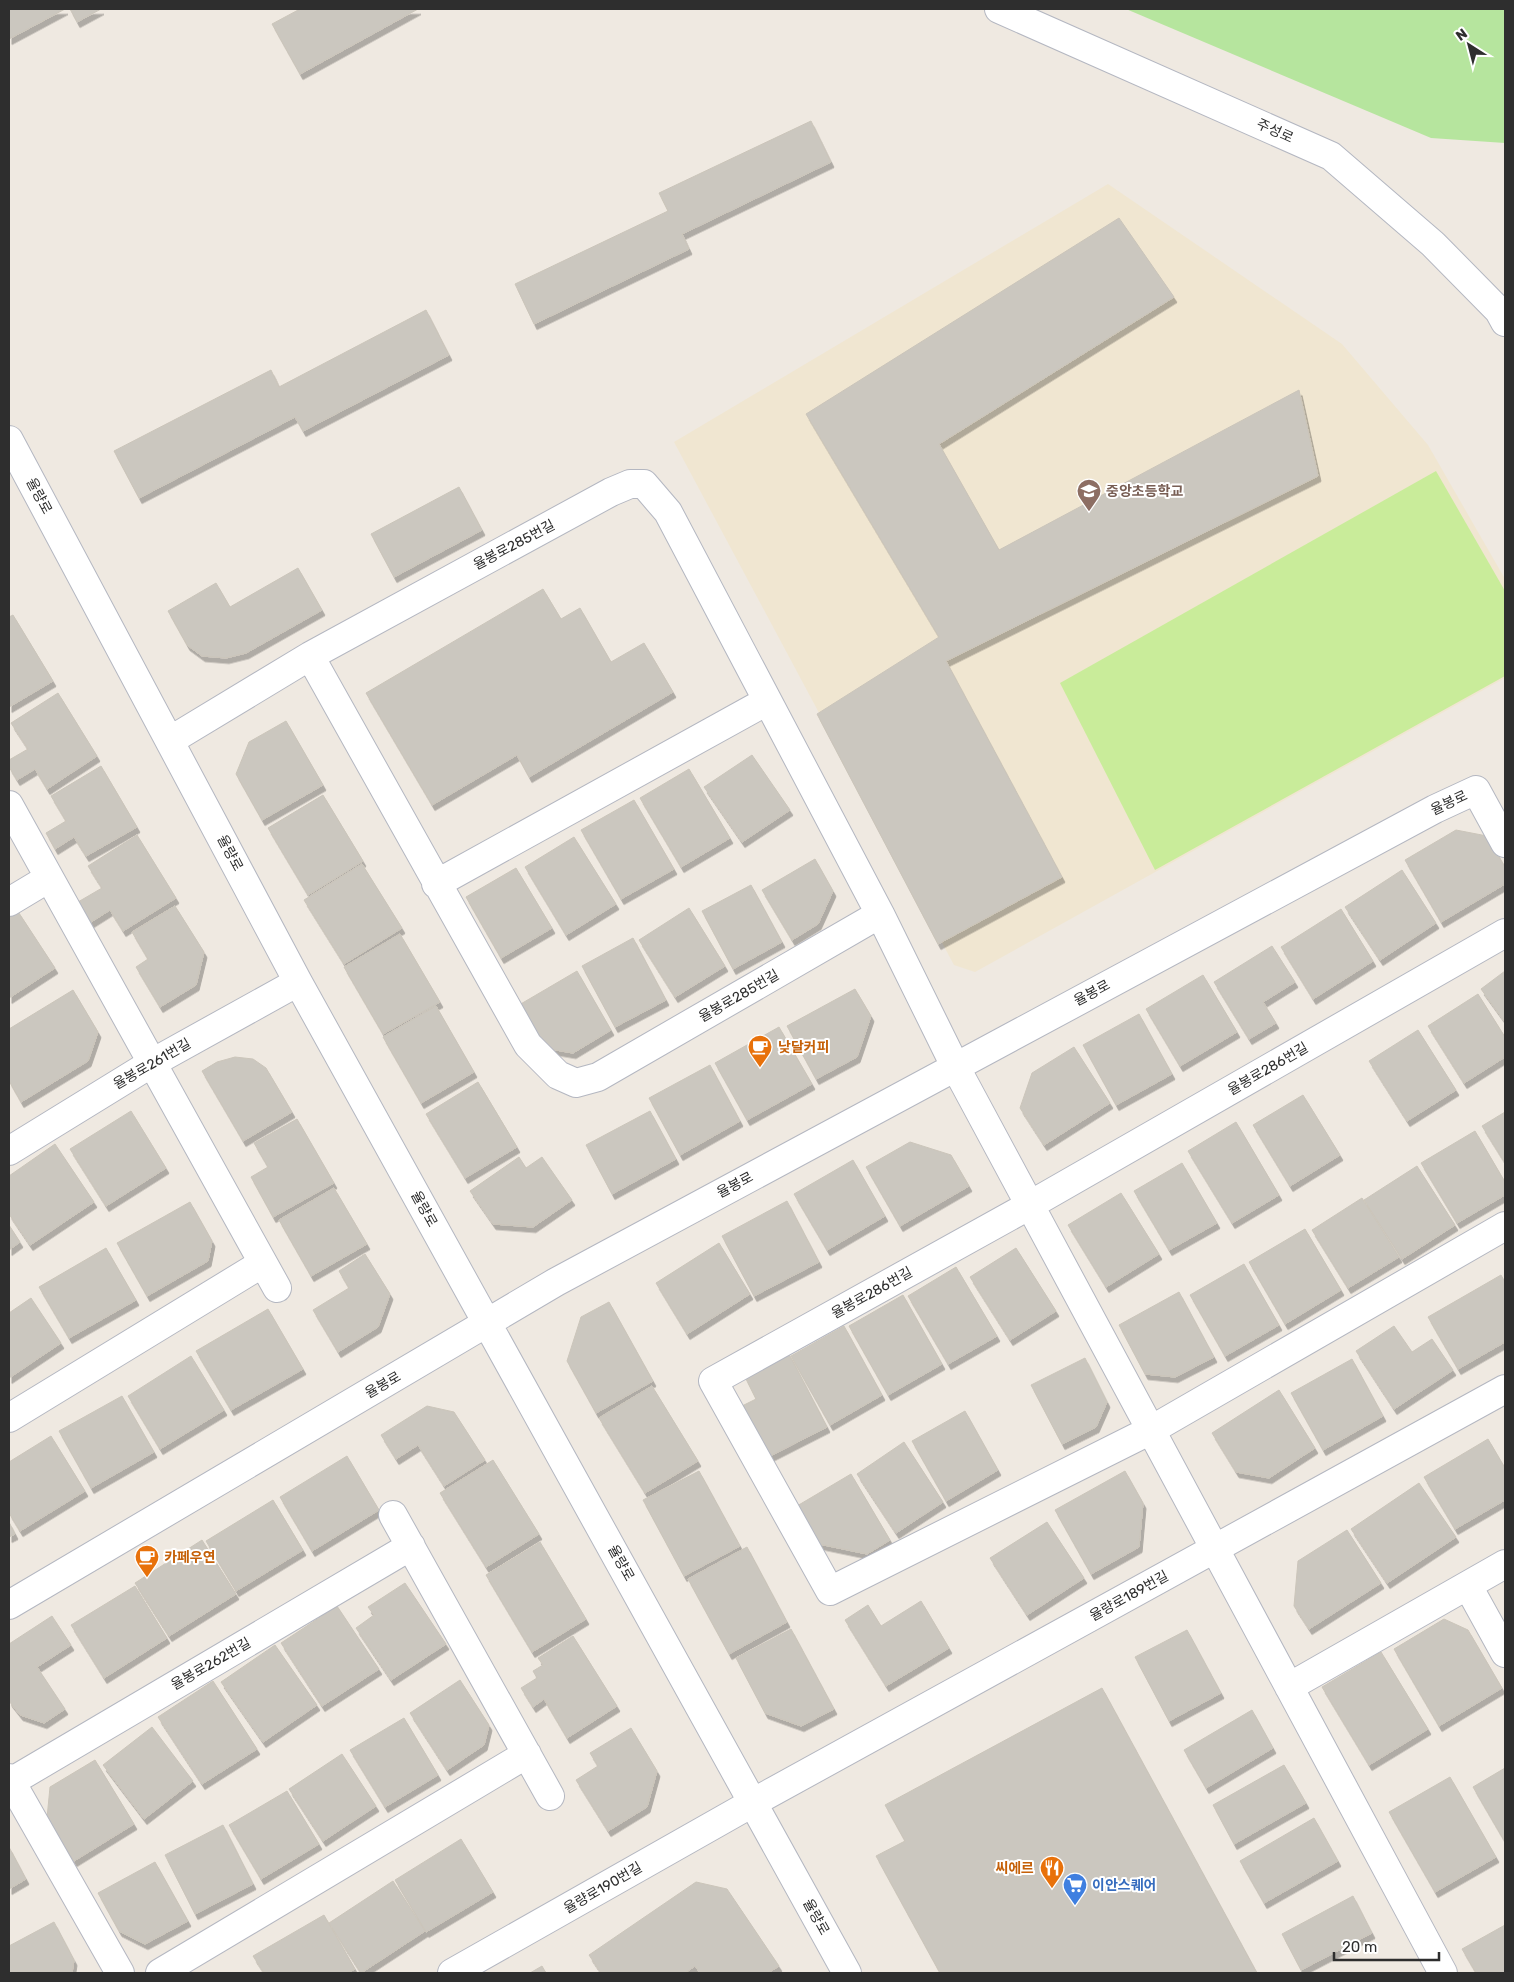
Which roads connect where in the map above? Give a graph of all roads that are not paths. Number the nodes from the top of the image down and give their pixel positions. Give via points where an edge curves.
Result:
1 (998, 9) edge
2 (1503, 313) edge
3 (9, 440) edge
4 (310, 656) junction
5 (767, 701) junction
6 (171, 740) junction
7 (9, 805) edge
8 (1505, 843) edge
9 (49, 878) junction
10 (436, 884) junction
11 (9, 902) edge
12 (880, 914) junction
13 (1505, 933) edge
14 (298, 982) junction
15 (152, 1064) junction
16 (955, 1066) junction
17 (9, 1151) edge
18 (1030, 1206) junction
19 (1505, 1226) edge
20 (263, 1263) junction
21 (277, 1288) dead end
22 (488, 1324) junction
23 (1505, 1389) edge
24 (9, 1418) edge
25 (1151, 1430) junction
26 (393, 1515) dead end
27 (410, 1546) junction
28 (1215, 1549) junction
29 (1505, 1564) edge
30 (1468, 1586) junction
31 (9, 1605) edge
32 (1505, 1653) edge
33 (1289, 1687) junction
34 (528, 1754) junction
35 (9, 1781) edge
36 (550, 1796) dead end
37 (754, 1802) junction
38 (120, 1973) edge
39 (160, 1973) edge
40 (452, 1973) edge
41 (847, 1973) edge
42 (1443, 1973) edge

1 - 2 street, 주성로 via 1331,156 1433,244
3 - 6 street, 율량로
4 - 5 street, 율봉로285번길 via 611,492 630,484 644,484 668,512
4 - 6 street, 율봉로285번길
4 - 10 street, 율봉로285번길
5 - 10 street
5 - 12 street, 율봉로285번길
6 - 14 street, 율량로
7 - 9 street
8 - 16 street, 율봉로 via 1476,790
9 - 11 street
9 - 15 street
10 - 12 street, 율봉로285번길 via 528,1045 558,1075 576,1083 598,1077
12 - 16 street, 율봉로285번길
13 - 18 street, 율봉로286번길
14 - 15 street, 율봉로261번길
14 - 22 street, 율량로
15 - 17 street, 율봉로261번길
15 - 20 street
16 - 18 street
16 - 22 street, 율봉로 via 556,1282
18 - 25 street
18 - 25 street, 율봉로286번길 via 713,1381 830,1591
19 - 25 street
20 - 21 street
20 - 24 street
22 - 31 street, 율봉로
22 - 37 street, 율량로
23 - 28 street, 율량로189번길
25 - 28 street
26 - 27 street
27 - 34 street
27 - 35 street, 율봉로262번길
28 - 33 street
28 - 37 street, 율량로189번길
29 - 30 street
30 - 32 street
30 - 33 street
33 - 42 street
34 - 36 street
34 - 39 street
35 - 38 street, 율봉로262번길
37 - 40 street, 율량로190번길
37 - 41 street, 율량로

